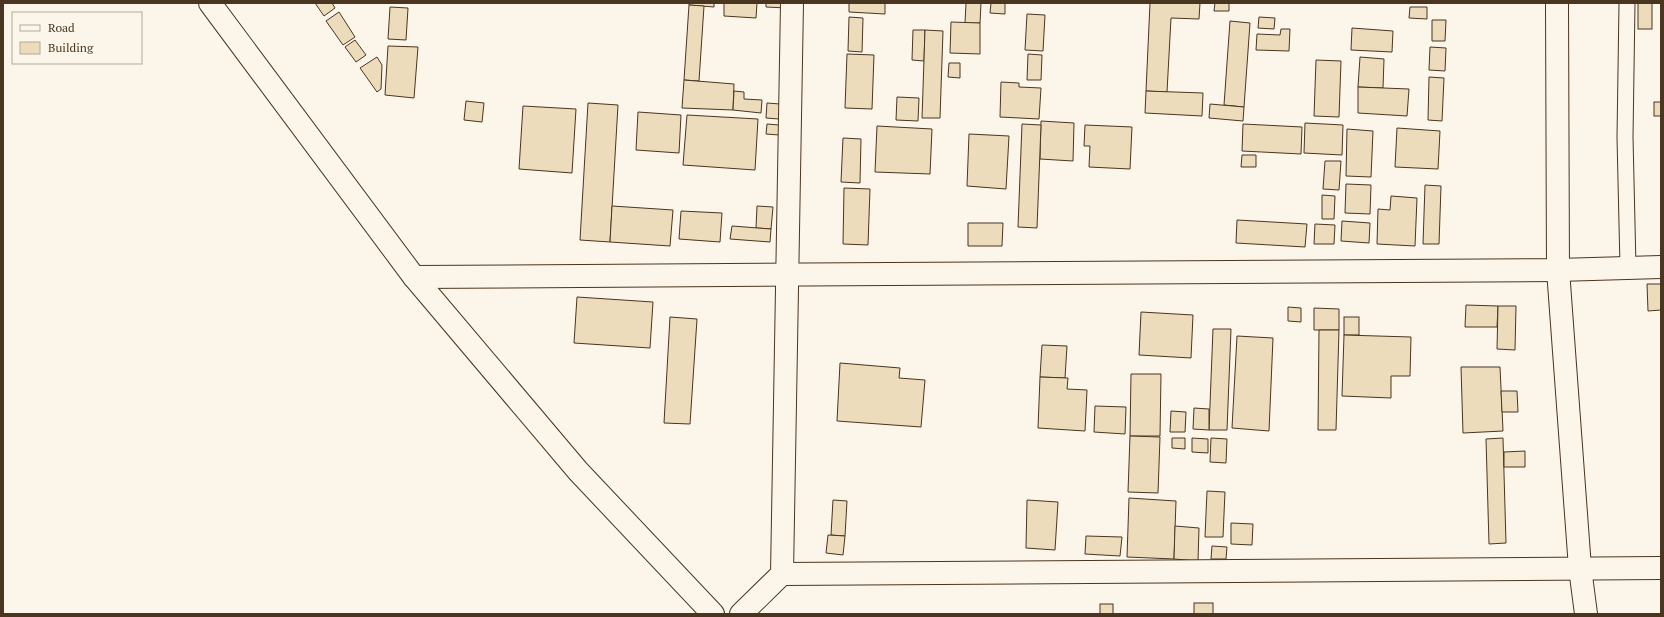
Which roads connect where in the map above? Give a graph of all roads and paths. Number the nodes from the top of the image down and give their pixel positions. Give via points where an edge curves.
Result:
1 (210, 3) edge
2 (792, 3) edge
3 (1557, 3) edge
4 (1626, 3) edge
5 (1628, 267) junction
6 (1661, 267) edge
7 (1558, 270) junction
8 (788, 275) junction
9 (414, 277) junction
10 (1580, 568) junction
11 (1661, 568) edge
12 (782, 574) junction
13 (713, 614) edge
14 (741, 614) edge
15 (1586, 614) edge

1 - 9 main road
2 - 8 main road
3 - 7 main road
4 - 5 lane via 1625,137
5 - 6 main road
5 - 7 main road
7 - 8 main road
7 - 10 main road
8 - 9 main road
8 - 12 main road
9 - 13 main road via 578,471
10 - 11 main road
10 - 12 main road
10 - 15 main road
12 - 14 main road

